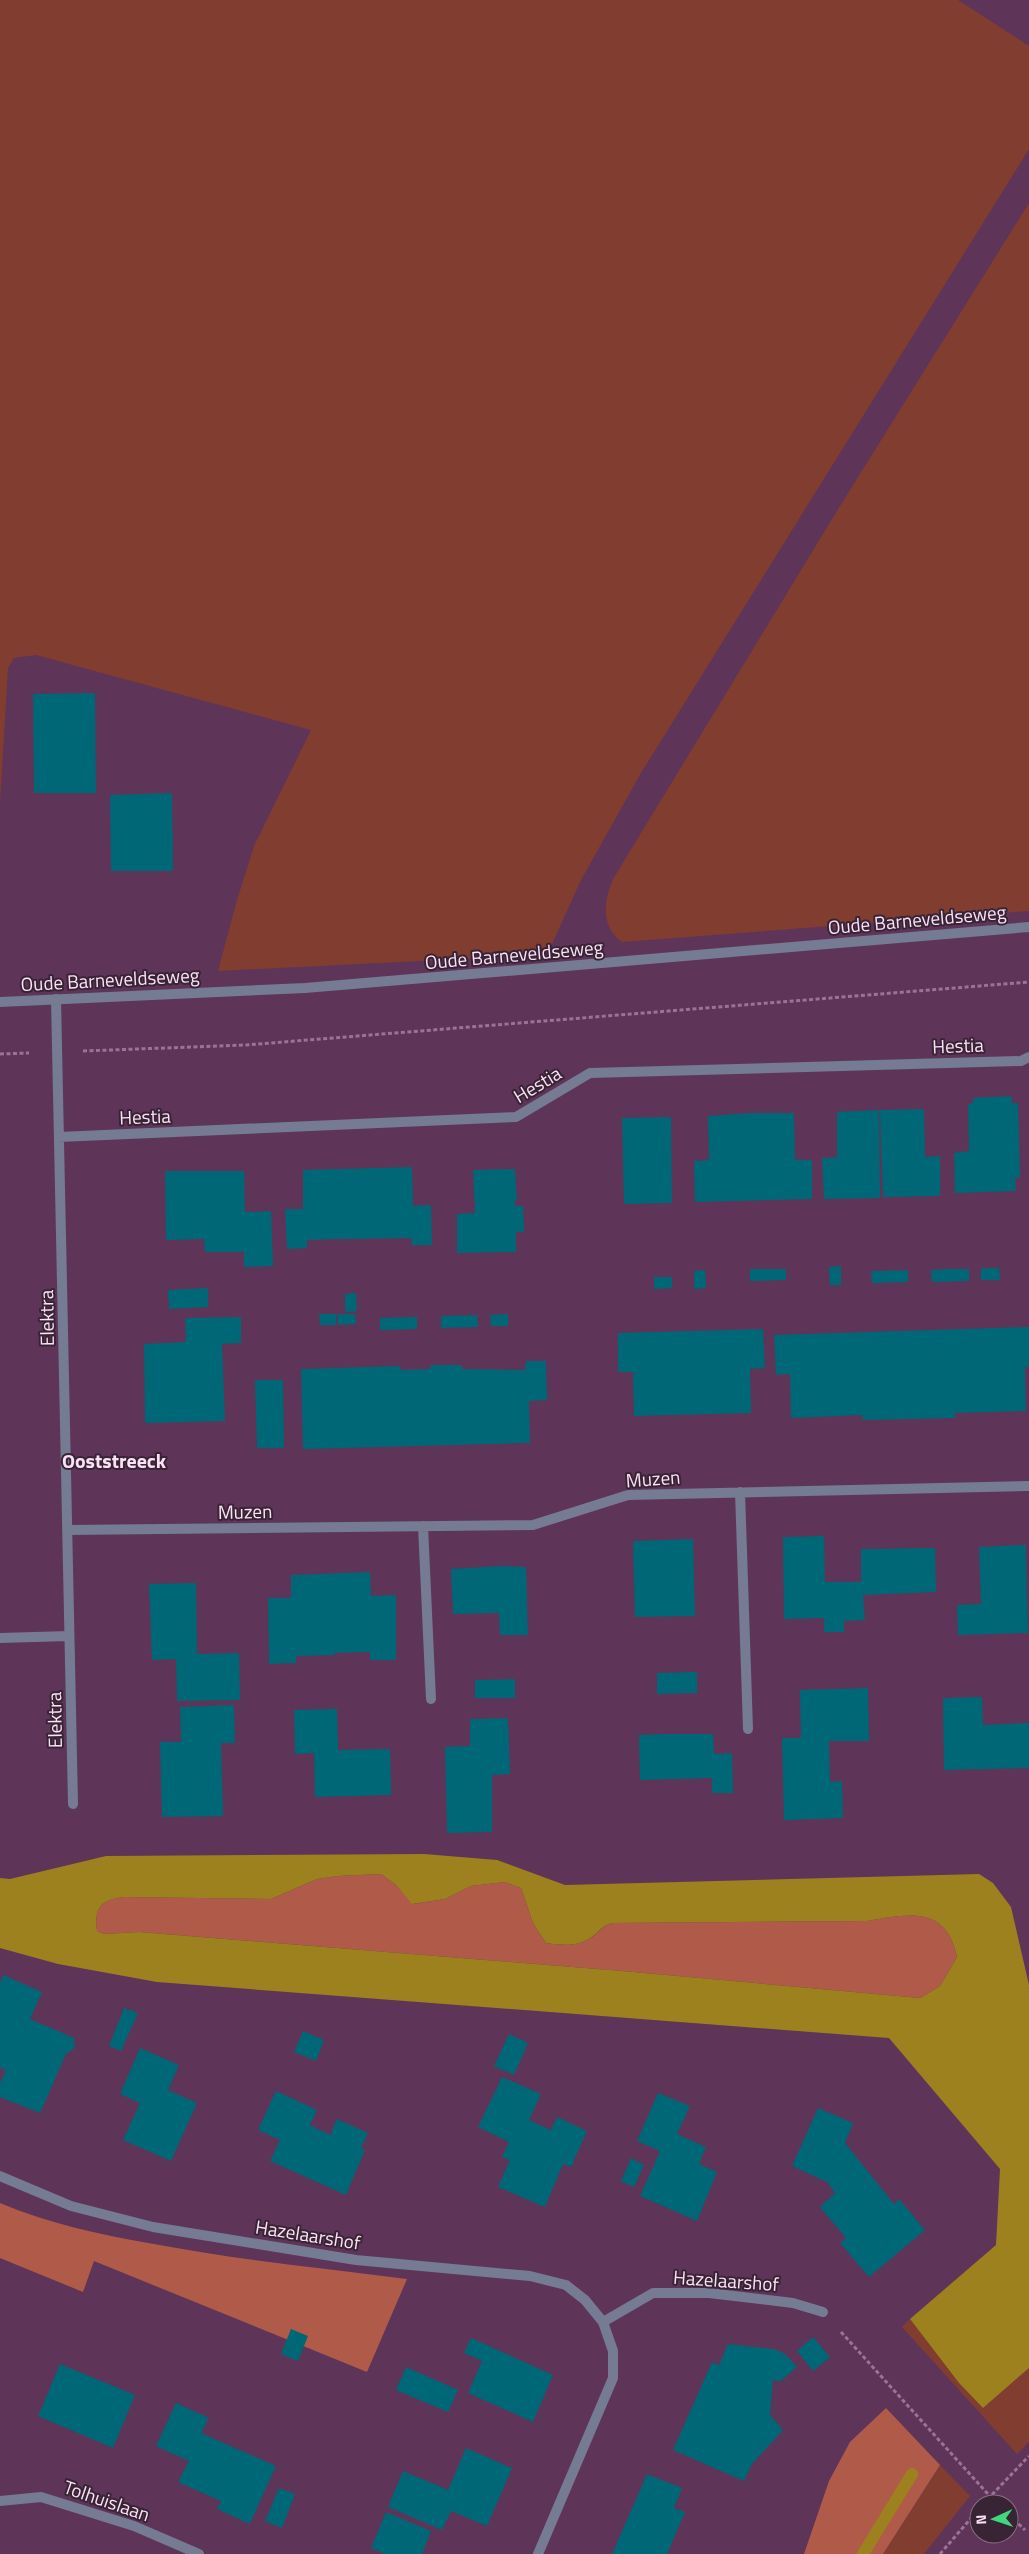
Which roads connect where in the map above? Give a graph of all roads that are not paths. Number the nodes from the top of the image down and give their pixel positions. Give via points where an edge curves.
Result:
1 (1029, 927) edge
2 (56, 999) junction
3 (0, 1002) edge
4 (1029, 1057) edge
5 (60, 1137) junction
6 (1029, 1486) edge
7 (740, 1492) junction
8 (423, 1526) junction
9 (67, 1530) junction
10 (69, 1636) junction
11 (0, 1638) edge
12 (431, 1699) dead end
13 (748, 1729) dead end
14 (73, 1804) dead end
15 (0, 2176) edge
16 (823, 2312) road end
17 (603, 2322) junction
18 (0, 2501) edge
19 (199, 2554) edge
20 (538, 2554) edge

1 - 2 street, Oude Barneveldseweg via 305,988
2 - 3 street, Oude Barneveldseweg
2 - 5 street, Elektra
4 - 5 street, Hestia via 1020,1061 590,1073 516,1117
5 - 9 street, Elektra
6 - 7 street, Muzen
7 - 8 street, Muzen via 628,1495 533,1525
7 - 13 street
8 - 9 street, Muzen
8 - 12 street
9 - 10 street, Elektra
10 - 11 street
10 - 14 street, Elektra
15 - 17 street, Hazelaarshof via 71,2206 152,2227 356,2260 530,2276 566,2285 585,2300
16 - 17 street, Hazelaarshof via 793,2303 709,2293 653,2293
17 - 20 street, Hazelaarshof via 613,2352 613,2378
18 - 19 street, Tolhuislaan via 41,2496 134,2526

